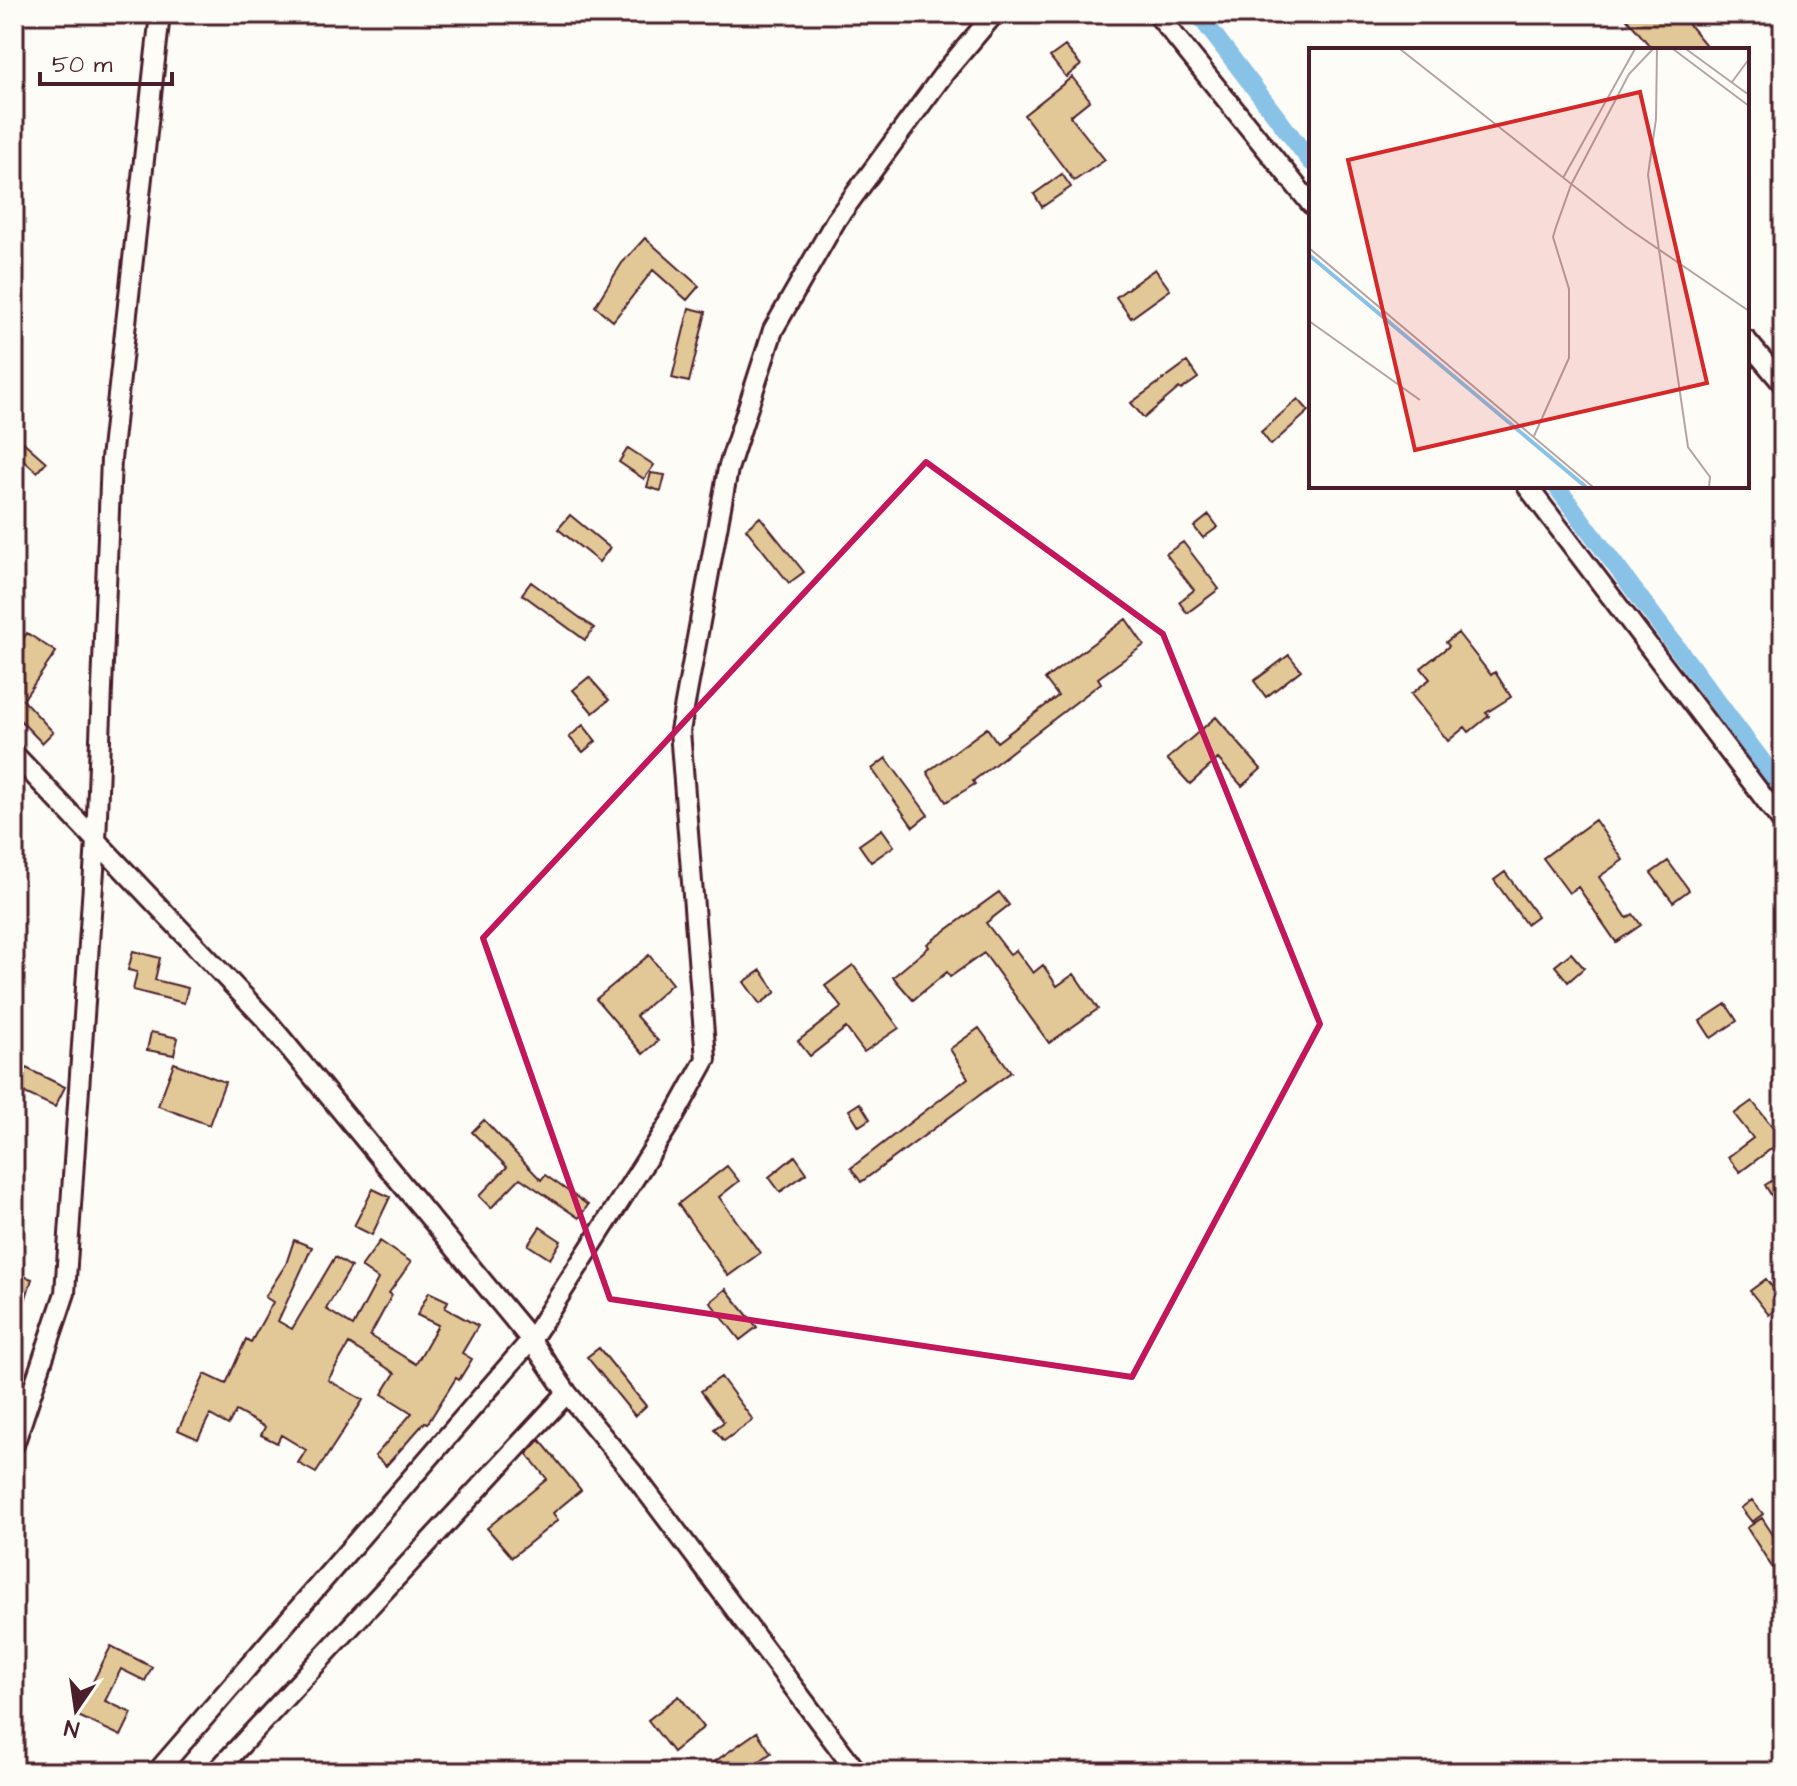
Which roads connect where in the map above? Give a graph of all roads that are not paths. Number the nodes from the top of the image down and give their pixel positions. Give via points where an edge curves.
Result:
1 (160, 14) edge
2 (994, 14) edge
3 (1157, 14) edge
4 (1309, 202) edge
5 (1749, 343) edge
6 (1783, 384) edge
7 (1529, 488) edge
8 (14, 754) edge
9 (1783, 823) edge
10 (96, 841) junction
11 (531, 1340) junction
12 (567, 1393) junction
13 (14, 1445) edge
14 (157, 1772) edge
15 (216, 1772) edge
16 (857, 1772) edge

1 - 10 street via 111,459
2 - 11 street via 836,220 773,330 728,469 680,731 706,1059
3 - 4 street
5 - 6 street
7 - 9 street
8 - 10 street
10 - 11 street via 267,1021
10 - 13 street via 65,1293
11 - 12 street
11 - 14 street
12 - 15 street
12 - 16 street

